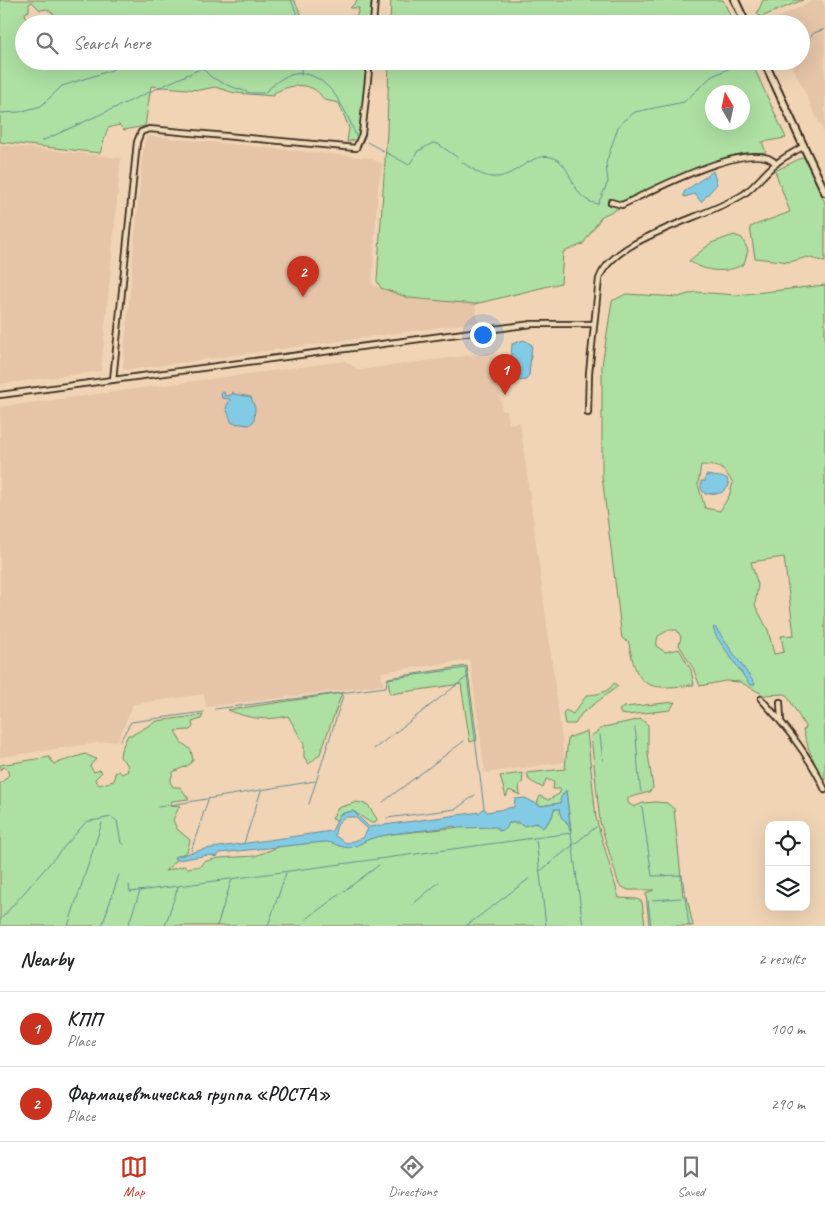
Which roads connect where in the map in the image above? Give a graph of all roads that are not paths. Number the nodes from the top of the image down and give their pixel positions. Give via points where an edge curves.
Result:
1 (375, 0) edge
2 (735, 0) edge
3 (374, 15) edge
4 (742, 15) edge
5 (369, 70) edge
6 (768, 70) edge
7 (804, 146) junction
8 (776, 164) junction
9 (825, 192) edge
10 (611, 202) dead end
11 (594, 324) junction
12 (113, 380) junction
13 (0, 395) edge
14 (588, 413) dead end
15 (761, 699) dead end
16 (780, 702) dead end
17 (781, 720) junction
18 (825, 790) edge

1 - 3 street
2 - 4 main road
5 - 12 street via 362,134 356,148 149,129 141,132 136,142
6 - 7 main road
7 - 8 street
7 - 9 main road
8 - 10 street via 766,156 721,162 622,205
8 - 11 street via 754,186 733,200 634,244 610,260 599,279
11 - 12 street via 532,324
11 - 14 street
12 - 13 street
15 - 17 street
16 - 17 street
17 - 18 street via 818,774

